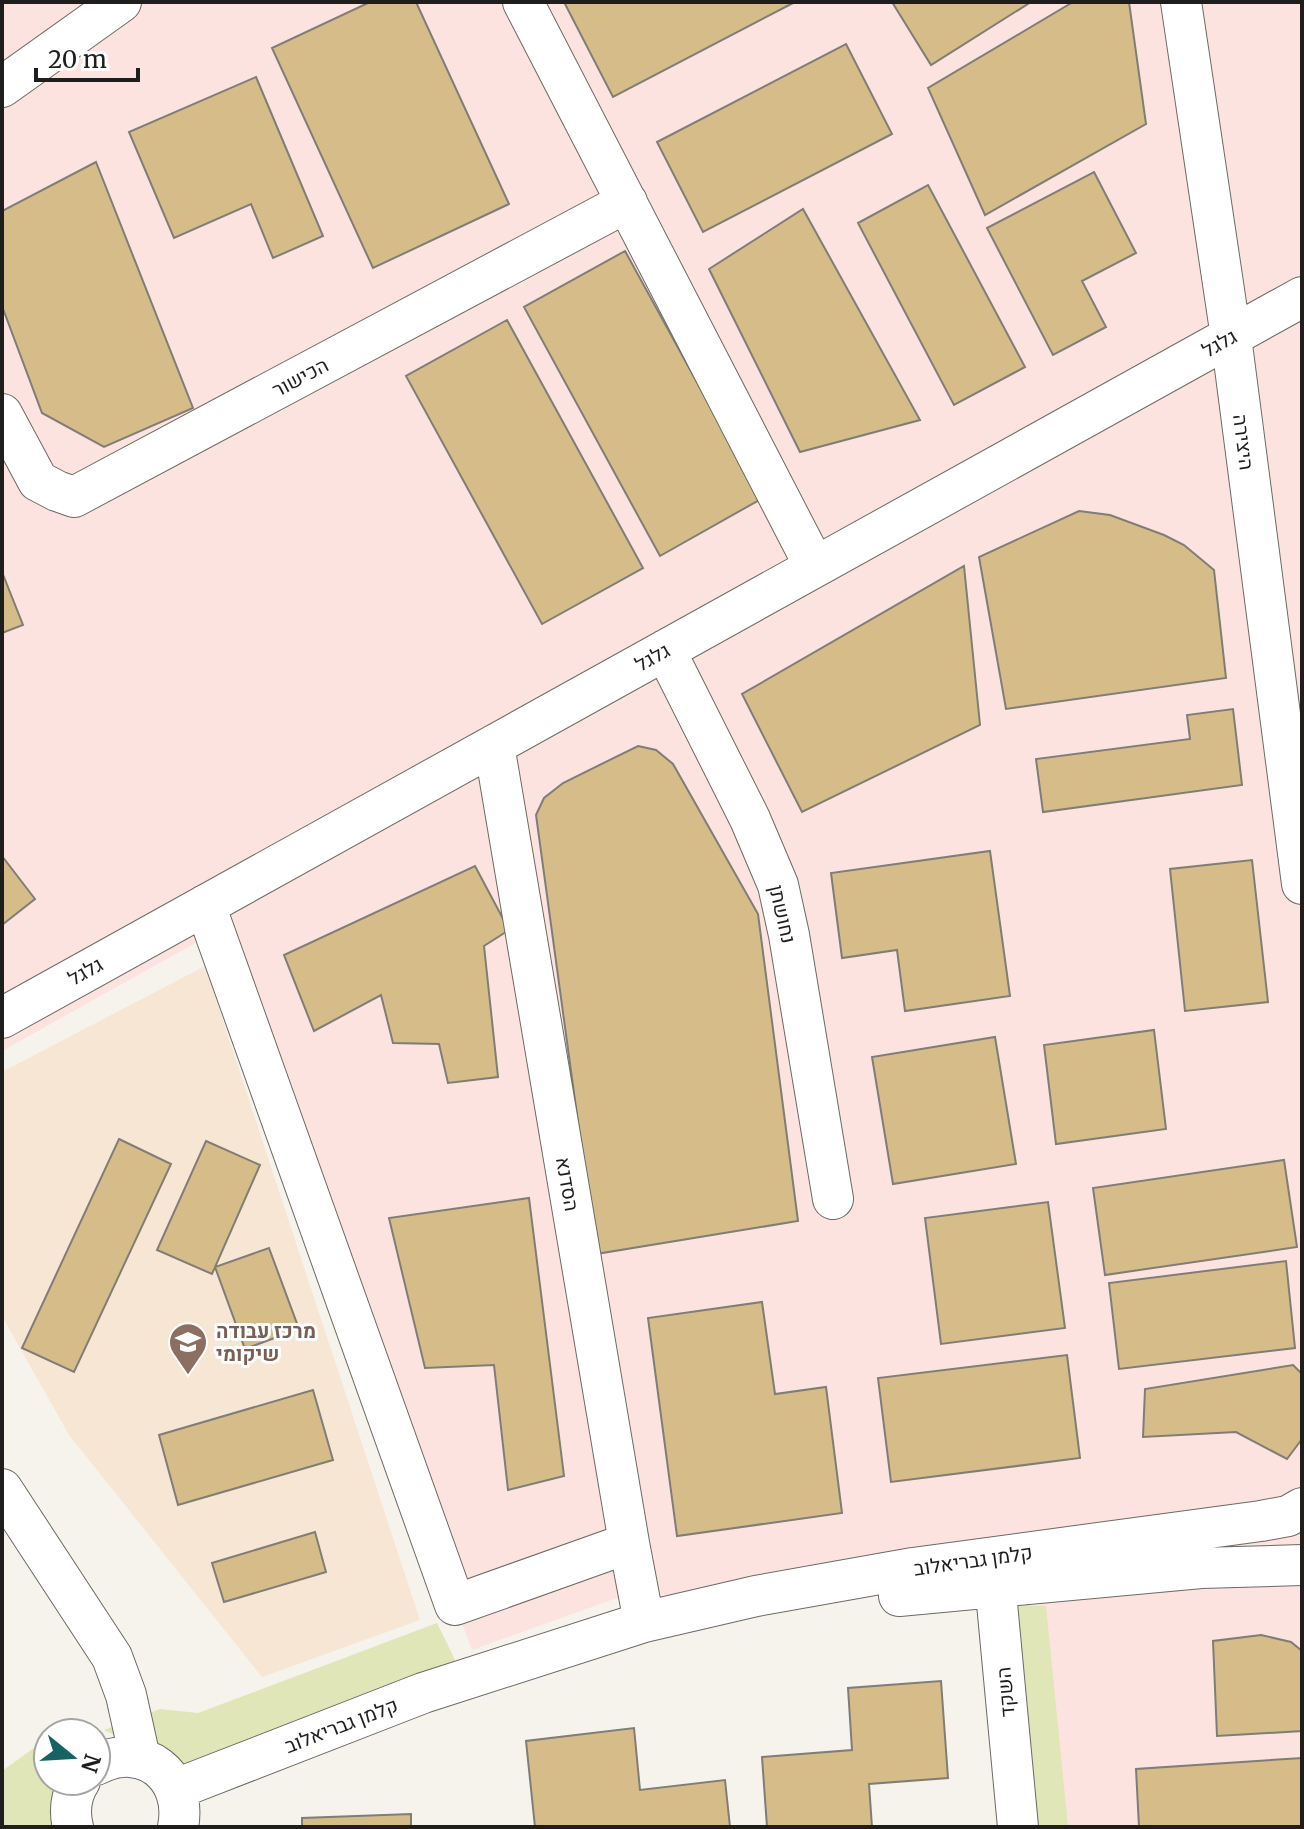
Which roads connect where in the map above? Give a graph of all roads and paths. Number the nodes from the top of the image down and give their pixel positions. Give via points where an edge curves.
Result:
1 (121, 2) edge
2 (523, 2) edge
3 (1181, 2) edge
4 (2, 87) edge
5 (627, 202) junction
6 (1302, 297) edge
7 (1231, 337) junction
8 (2, 414) edge
9 (815, 567) junction
10 (665, 650) junction
11 (494, 745) junction
12 (1302, 884) edge
13 (205, 905) junction
14 (2, 1018) edge
15 (833, 1199) dead end
16 (2, 1489) edge
17 (1302, 1508) edge
18 (629, 1543) junction
19 (1302, 1565) edge
20 (994, 1572) junction
21 (644, 1622) junction
22 (140, 1758) junction
23 (112, 1759) edge
24 (73, 1797) edge
25 (177, 1808) edge
26 (73, 1827) edge
27 (1018, 1827) edge

1 - 4 street
2 - 5 street
3 - 7 street, היצירה
5 - 8 street, הכישור via 74,497 38,481
5 - 9 street
6 - 7 street, גלגל
7 - 9 street, גלגל
7 - 12 street, היצירה
9 - 10 street, גלגל
10 - 11 street, גלגל
10 - 15 street, נחושתן via 778,885
11 - 13 street, גלגל
11 - 18 street, הסדנא
13 - 14 street, גלגל
13 - 18 street via 455,1605
16 - 22 street via 112,1657
17 - 20 street, קלמן גבריאלוב via 1288,1516
18 - 21 street, הסדנא
19 - 20 street, קלמן גבריאלוב
20 - 21 street, קלמן גבריאלוב via 913,1568
20 - 27 street, השקד
21 - 25 street, קלמן גבריאלוב via 423,1693
22 - 23 street
22 - 25 street via 169,1777
24 - 26 street

